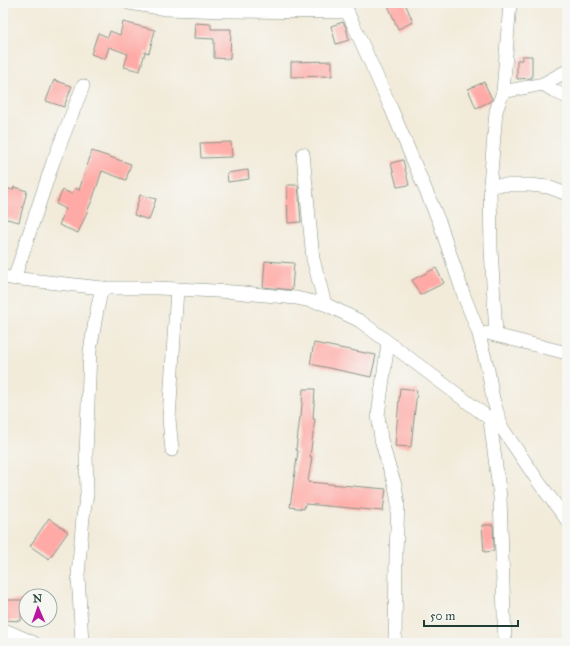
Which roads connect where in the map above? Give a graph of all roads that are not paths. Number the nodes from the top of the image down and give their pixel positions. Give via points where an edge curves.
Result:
1 (129, 3) edge
2 (510, 3) edge
3 (346, 7) edge
4 (567, 71) edge
5 (543, 84) junction
6 (83, 86) dead end
7 (502, 92) junction
8 (567, 97) edge
9 (303, 154) dead end
10 (490, 185) junction
11 (567, 194) edge
12 (9, 278) edge
13 (102, 288) junction
14 (177, 289) junction
15 (325, 304) junction
16 (478, 331) junction
17 (496, 335) junction
18 (388, 343) junction
19 (567, 353) edge
20 (490, 420) junction
21 (502, 428) junction
22 (172, 450) dead end
23 (567, 520) edge
24 (3, 630) edge
25 (34, 643) edge
26 (82, 643) edge
27 (395, 643) edge
28 (505, 643) edge

1 - 3 street via 166,9 226,11
2 - 7 street
3 - 16 street via 440,224
4 - 5 street
5 - 7 street
5 - 8 street
6 - 12 street
7 - 10 street via 496,111
9 - 15 street via 313,259
10 - 11 street via 542,186
10 - 17 street
12 - 13 street
13 - 14 street
13 - 26 street via 90,351 87,494 78,575
14 - 15 street via 289,297
14 - 22 street via 170,419
15 - 18 street via 360,322
16 - 17 street
16 - 21 street
17 - 19 street
18 - 20 street
18 - 27 street via 378,415 381,439 398,504
20 - 21 street
20 - 28 street via 500,497
21 - 23 street
24 - 25 street

